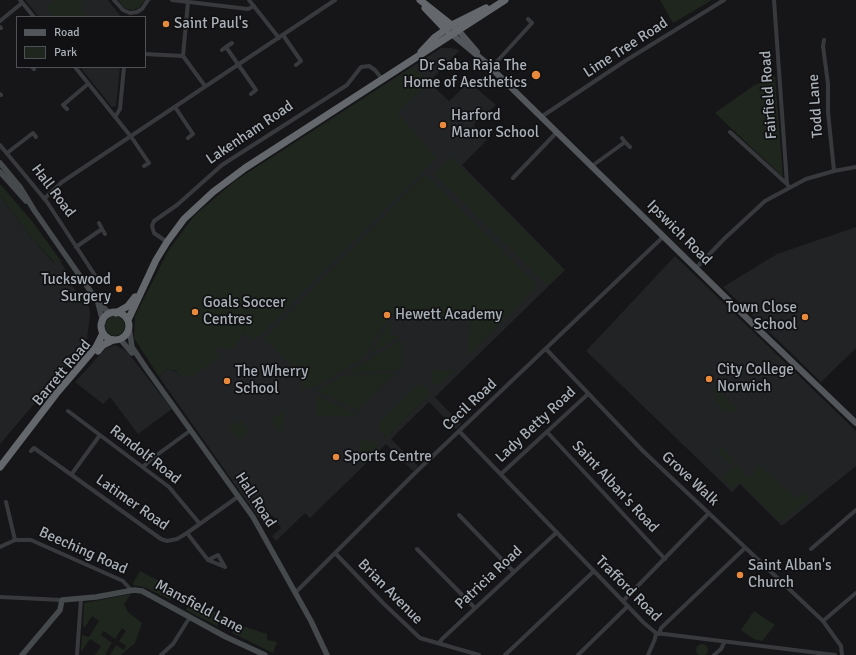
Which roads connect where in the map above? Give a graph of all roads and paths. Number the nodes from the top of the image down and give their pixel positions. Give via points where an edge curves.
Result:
1 (114, 0) edge
2 (148, 0) edge
3 (172, 0) edge
4 (336, 0) edge
5 (419, 0) edge
6 (504, 0) edge
7 (724, 0) edge
8 (774, 0) edge
9 (21, 1) edge
10 (188, 2) junction
11 (252, 2) edge
12 (129, 15) edge
13 (33, 16) edge
14 (528, 19) dead end
15 (0, 21) edge
16 (449, 27) junction
17 (455, 32) junction
18 (281, 36) junction
19 (824, 40) dead end
20 (232, 43) dead end
21 (226, 47) junction
22 (222, 50) dead end
23 (146, 54) edge
24 (183, 56) junction
25 (306, 58) dead end
26 (412, 60) junction
27 (301, 61) junction
28 (238, 65) junction
29 (296, 65) dead end
30 (76, 68) edge
31 (124, 68) edge
32 (491, 68) junction
33 (382, 80) junction
34 (88, 84) junction
35 (205, 86) junction
36 (260, 87) dead end
37 (256, 90) junction
38 (251, 94) dead end
39 (59, 100) dead end
40 (63, 105) junction
41 (175, 107) junction
42 (67, 109) dead end
43 (115, 117) junction
44 (541, 117) junction
45 (29, 129) dead end
46 (198, 131) dead end
47 (556, 132) junction
48 (730, 132) dead end
49 (193, 134) junction
50 (131, 136) junction
51 (188, 138) dead end
52 (622, 138) dead end
53 (626, 142) junction
54 (0, 145) edge
55 (630, 147) dead end
56 (7, 153) junction
57 (0, 163) edge
58 (149, 163) dead end
59 (592, 166) junction
60 (856, 167) edge
61 (834, 171) junction
62 (0, 172) edge
63 (513, 178) dead end
64 (788, 186) junction
65 (44, 199) junction
66 (34, 210) junction
67 (99, 223) dead end
68 (102, 229) junction
69 (105, 234) dead end
70 (664, 236) junction
71 (167, 242) junction
72 (76, 247) junction
73 (696, 268) junction
74 (100, 283) dead end
75 (141, 291) junction
76 (98, 302) junction
77 (113, 313) junction
78 (128, 320) junction
79 (102, 322) junction
80 (129, 328) junction
81 (104, 333) junction
82 (117, 340) junction
83 (546, 349) junction
84 (146, 368) junction
85 (588, 394) junction
86 (68, 411) dead end
87 (856, 422) edge
88 (33, 427) junction
89 (190, 430) junction
90 (459, 431) junction
91 (547, 432) junction
92 (100, 435) junction
93 (34, 448) dead end
94 (0, 467) edge
95 (143, 467) junction
96 (501, 474) junction
97 (71, 475) junction
98 (239, 496) junction
99 (6, 502) dead end
100 (856, 510) edge
101 (709, 513) junction
102 (459, 515) dead end
103 (200, 524) junction
104 (557, 532) junction
105 (187, 533) junction
106 (15, 540) junction
107 (0, 547) edge
108 (745, 548) junction
109 (417, 549) dead end
110 (810, 549) dead end
111 (335, 553) junction
112 (665, 559) junction
113 (208, 560) dead end
114 (594, 571) junction
115 (514, 572) junction
116 (131, 590) junction
117 (856, 592) edge
118 (295, 593) junction
119 (1, 598) edge
120 (81, 599) junction
121 (62, 600) junction
122 (623, 601) junction
123 (628, 606) junction
124 (475, 608) junction
125 (190, 617) junction
126 (822, 621) junction
127 (657, 633) junction
128 (724, 643) junction
129 (439, 644) junction
130 (790, 653) edge
131 (22, 655) edge
132 (76, 655) edge
133 (161, 655) edge
134 (265, 655) edge
135 (327, 655) edge
136 (479, 655) edge
137 (505, 655) edge
138 (578, 655) edge
139 (648, 655) edge
140 (714, 655) edge
141 (835, 655) edge
142 (842, 655) edge

1 - 12 street
2 - 12 street via 142,9
3 - 10 street
4 - 18 street
5 - 16 highway
6 - 16 highway, Lakenham Road
6 - 17 highway, Lakenham Road
7 - 44 street, Lime Tree Road
8 - 64 street, Fairfield Road
9 - 13 street
9 - 15 street
10 - 11 street via 248,9
10 - 24 street
11 - 18 street
14 - 32 street via 532,23
16 - 17 highway
16 - 26 highway, Lakenham Road
17 - 26 highway, Lakenham Road
17 - 32 main road, Ipswich Road
18 - 27 street
18 - 28 street
19 - 61 street, Todd Lane
20 - 21 street
21 - 22 street
21 - 28 street
23 - 24 street
24 - 35 street
25 - 27 street
26 - 33 highway, Lakenham Road
27 - 29 street
28 - 35 street
28 - 37 street
30 - 34 street
31 - 43 street via 120,109
32 - 44 main road, Ipswich Road
33 - 71 highway, Lakenham Road via 227,180 189,214
33 - 71 street, Lakenham Road via 369,66 361,67 347,85 222,165 177,205 154,221 154,233
34 - 40 street
34 - 43 street
35 - 41 street
36 - 37 street
37 - 38 street
39 - 40 street
40 - 42 street
41 - 49 street
41 - 50 street
43 - 50 street
44 - 47 main road, Ipswich Road
45 - 56 street via 34,135
46 - 49 street
47 - 59 main road, Ipswich Road
47 - 63 street
48 - 64 street
49 - 51 street
50 - 58 street
50 - 65 street via 62,182
52 - 53 street
53 - 55 street
53 - 59 street
54 - 56 street, Hall Road
56 - 65 street, Hall Road
57 - 66 street, Hall Road via 20,187
59 - 70 main road, Ipswich Road
60 - 61 street
61 - 64 street
62 - 66 street, Hall Road
64 - 73 street via 765,201
65 - 72 street, Hall Road
66 - 76 street, Hall Road
67 - 68 street
68 - 69 street
68 - 72 street
70 - 73 main road, Ipswich Road
70 - 83 street, Cecil Road
71 - 75 highway, Lakenham Road
72 - 74 street, Hall Road
73 - 87 main road, Ipswich Road
75 - 77 highway, Lakenham Road via 128,306
75 - 78 highway, Lakenham Road
76 - 77 street, Hall Road
76 - 79 street, Hall Road
77 - 78 highway, Hall Road via 122,314
77 - 79 highway
78 - 80 highway, Hall Road
79 - 81 highway, Hall Road
80 - 82 highway via 127,333
80 - 84 street, Hall Road via 132,347
81 - 82 highway, Hall Road via 107,338
81 - 88 highway, Barrett Road via 100,342 56,394
82 - 84 street, Hall Road
82 - 88 highway, Barrett Road via 103,345
83 - 85 street, Grove Walk
83 - 90 street, Cecil Road
84 - 89 street, Hall Road
85 - 91 street, Lady Betty Road
85 - 101 street, Grove Walk via 643,451
86 - 92 street, Randolf Road
88 - 94 highway, Barrett Road
89 - 95 street
89 - 98 street, Hall Road
90 - 96 street, Trafford Road
90 - 111 street, Cecil Road
91 - 96 street, Lady Betty Road
91 - 112 street, Saint Alban's Road
92 - 95 street, Randolf Road
92 - 97 street
93 - 97 street, Latimer Road
95 - 103 street, Randolf Road via 169,487
96 - 104 street, Trafford Road
97 - 105 street, Latimer Road via 161,539 171,541
98 - 103 street, Latimer Road
98 - 118 street, Hall Road
99 - 106 street
100 - 110 street
101 - 108 street, Grove Walk
101 - 112 street
102 - 115 street
103 - 105 street, Latimer Road
104 - 114 street, Trafford Road
104 - 115 street, Patricia Road
105 - 113 street
106 - 107 street, Beeching Road
106 - 116 street, Beeching Road via 39,543 123,581
108 - 126 street, Grove Walk
108 - 127 street
109 - 124 street
111 - 118 street, Cecil Road
111 - 129 street, Brian Avenue via 383,604 420,638
112 - 122 street
114 - 122 street, Trafford Road
114 - 137 street
115 - 124 street, Patricia Road
116 - 120 street, Mansfield Lane
116 - 125 street, Mansfield Lane via 142,591
117 - 126 street
118 - 135 street, Hall Road
119 - 121 street, Mansfield Lane
120 - 121 street, Mansfield Lane
120 - 132 street
121 - 131 street via 60,610
122 - 123 street, Trafford Road
123 - 127 street, Trafford Road
123 - 138 street
124 - 129 street, Patricia Road
125 - 133 street via 173,644
125 - 134 street, Mansfield Lane
126 - 142 street, Grove Walk via 841,646
127 - 128 street, Trafford Road
127 - 139 street
128 - 130 street, Trafford Road
128 - 140 street
129 - 136 street, Brian Avenue
130 - 141 street, Trafford Road

